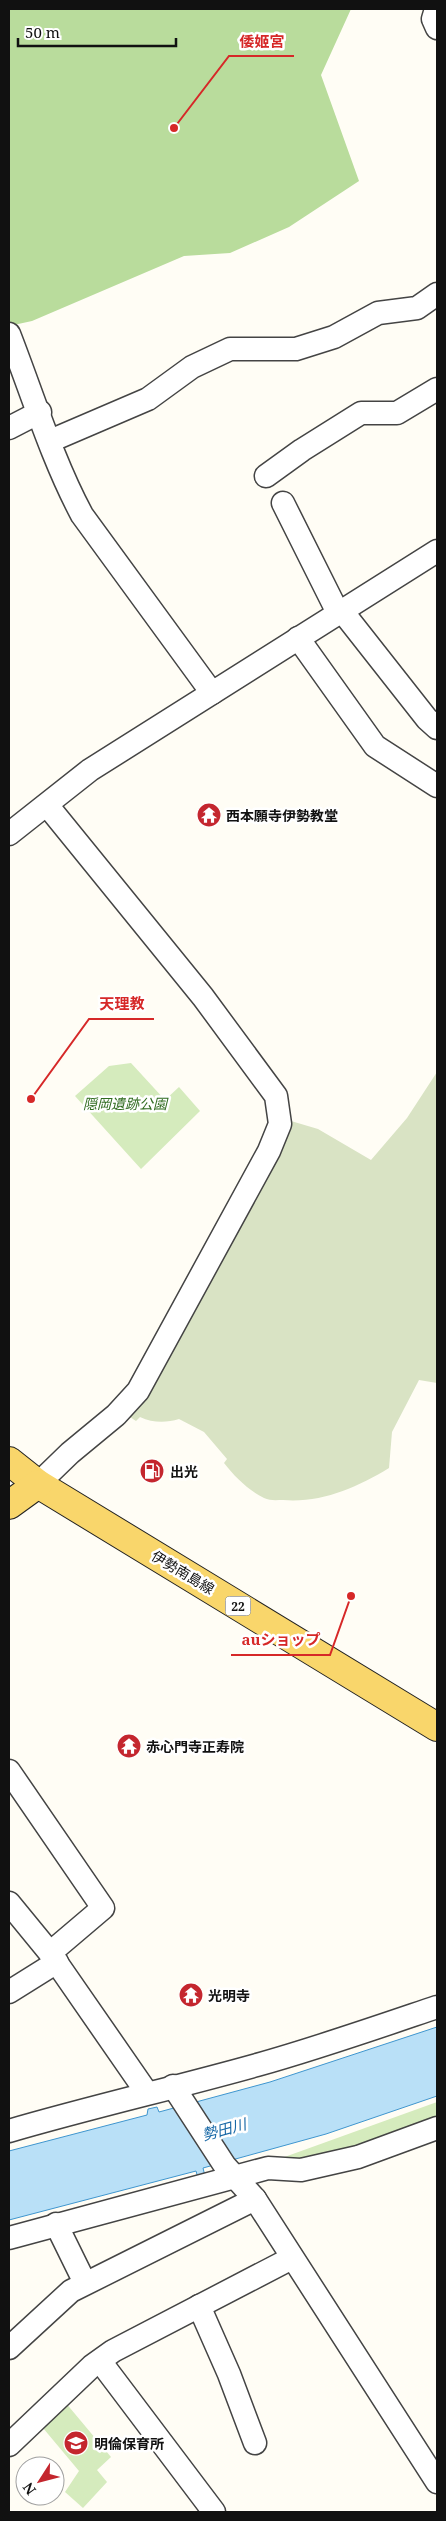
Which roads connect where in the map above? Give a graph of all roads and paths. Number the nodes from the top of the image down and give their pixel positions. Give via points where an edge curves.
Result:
1 (436, 9) edge
2 (437, 28) edge
3 (437, 294) edge
4 (9, 334) edge
5 (437, 389) edge
6 (40, 412) junction
7 (9, 428) edge
8 (50, 441) junction
9 (266, 476) dead end
10 (282, 503) dead end
11 (437, 551) edge
12 (340, 612) junction
13 (298, 638) junction
14 (212, 693) junction
15 (437, 728) edge
16 (437, 786) edge
17 (47, 805) junction
18 (9, 834) edge
19 (9, 1461) edge
20 (38, 1484) junction
21 (9, 1505) edge
22 (437, 1727) edge
23 (9, 1771) edge
24 (9, 1903) edge
25 (54, 1958) junction
26 (9, 1992) edge
27 (437, 2007) edge
28 (176, 2092) junction
29 (147, 2093) junction
30 (437, 2128) edge
31 (9, 2131) edge
32 (231, 2172) junction
33 (255, 2199) junction
34 (56, 2224) junction
35 (9, 2238) edge
36 (292, 2258) junction
37 (85, 2284) junction
38 (199, 2306) junction
39 (9, 2348) edge
40 (100, 2361) junction
41 (255, 2443) dead end
42 (9, 2445) edge
43 (437, 2482) edge
44 (214, 2512) edge

1 - 2 street via 433,19
3 - 8 street via 417,308 378,313 334,336 296,349 230,349 192,367 148,399
4 - 6 street
5 - 9 street via 397,413 360,413
6 - 7 street
6 - 8 street
8 - 14 street via 68,489 82,515
10 - 12 street
11 - 12 street
12 - 13 street
12 - 15 street
13 - 14 street
13 - 16 street via 375,746
14 - 17 street via 90,770
17 - 18 street
17 - 20 street via 203,997 276,1096 280,1124 269,1152 138,1392
19 - 20 main road, 伊勢南島線 / 22
20 - 21 main road
20 - 22 main road, 伊勢南島線 / 22
23 - 25 street via 103,1908
24 - 25 street
25 - 26 street
25 - 29 street
27 - 28 street
28 - 29 street
28 - 32 street
29 - 31 street
30 - 32 street via 358,2157 300,2170 268,2168
32 - 33 street
32 - 34 street
33 - 36 street
33 - 37 street
34 - 35 street
34 - 37 street
36 - 38 street
36 - 43 street
37 - 39 street via 71,2291
38 - 40 street
38 - 41 street
40 - 42 street
40 - 44 street

